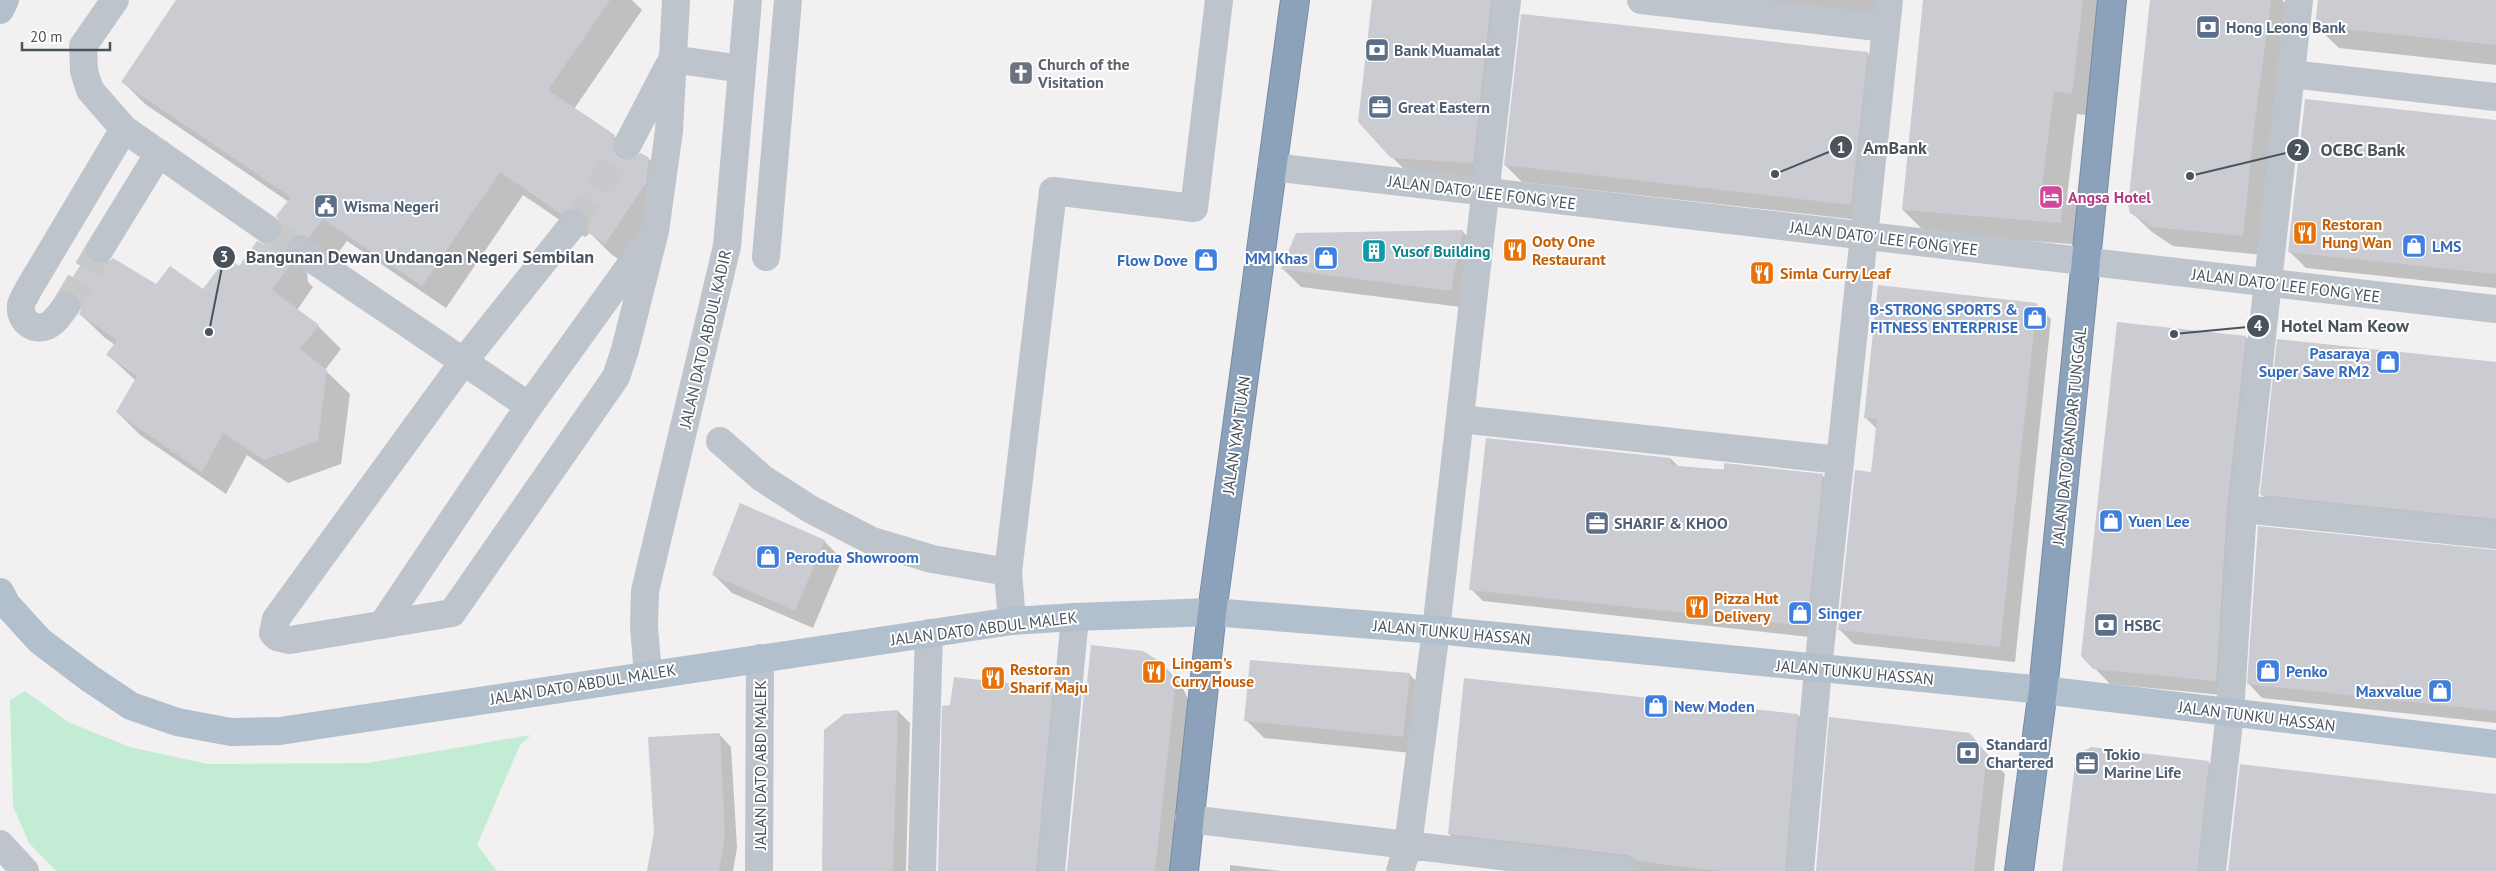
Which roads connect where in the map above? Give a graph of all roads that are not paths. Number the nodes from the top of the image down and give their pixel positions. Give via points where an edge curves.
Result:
1 (4, 0) edge
2 (115, 0) edge
3 (676, 0) edge
4 (748, 0) edge
5 (788, 0) edge
6 (1219, 0) edge
7 (1295, 0) edge
8 (1507, 0) edge
9 (1641, 0) edge
10 (1889, 0) edge
11 (2112, 0) edge
12 (2299, 0) edge
13 (0, 10) edge
14 (1886, 28) junction
15 (672, 59) junction
16 (742, 69) junction
17 (2291, 74) junction
18 (2496, 98) edge
19 (124, 129) junction
20 (628, 144) tunnel mouth
21 (159, 153) junction
22 (1272, 168) junction
23 (1485, 192) junction
24 (574, 223) tunnel mouth
25 (266, 228) tunnel mouth
26 (655, 230) junction
27 (1864, 236) junction
28 (100, 249) tunnel mouth
29 (300, 251) tunnel mouth
30 (766, 257) dead end
31 (2087, 262) junction
32 (2267, 282) junction
33 (66, 306) tunnel mouth
34 (2496, 309) edge
35 (464, 361) junction
36 (530, 406) junction
37 (1460, 418) junction
38 (720, 441) dead end
39 (1840, 460) junction
40 (2242, 509) junction
41 (2496, 535) edge
42 (1008, 572) junction
43 (0, 592) edge
44 (1212, 612) junction
45 (1075, 617) junction
46 (1012, 622) junction
47 (382, 625) junction
48 (1436, 630) junction
49 (929, 633) junction
50 (760, 658) junction
51 (1818, 669) junction
52 (648, 674) junction
53 (2044, 690) junction
54 (2230, 713) junction
55 (2496, 744) edge
56 (1189, 820) junction
57 (0, 844) edge
58 (1408, 845) junction
59 (1438, 860) edge
60 (25, 871) edge
61 (759, 871) edge
62 (922, 871) edge
63 (1051, 871) edge
64 (1184, 871) edge
65 (1400, 871) edge
66 (1626, 871) edge
67 (1800, 871) edge
68 (2019, 871) edge
69 (2212, 871) edge

1 - 13 main road
2 - 19 street via 83,46 84,71 90,90
3 - 15 street
4 - 16 street, JALAN DATO ABDUL KADIR
5 - 30 street
6 - 42 street via 1194,208 1053,191
7 - 22 highway, JALAN YAM TUAN
8 - 23 street
9 - 14 street
10 - 14 street
11 - 31 highway, JALAN DATO' BANDAR TUNGGAL
12 - 17 street
14 - 27 street
15 - 16 street
15 - 20 street
15 - 26 street via 666,164
16 - 52 street, JALAN DATO ABDUL KADIR via 727,246 645,591
17 - 18 street
17 - 32 street
19 - 21 street
19 - 33 street via 21,305 28,325 37,328 52,323
21 - 25 street
21 - 28 street
22 - 23 street, JALAN DATO' LEE FONG YEE
22 - 44 highway, JALAN YAM TUAN
23 - 27 street, JALAN DATO' LEE FONG YEE
23 - 37 street
24 - 35 street
26 - 36 street
26 - 47 street via 625,350 616,376 599,401 452,612
27 - 31 street, JALAN DATO' LEE FONG YEE
27 - 39 street
29 - 35 street
31 - 32 street, JALAN DATO' LEE FONG YEE
31 - 53 highway, JALAN DATO' BANDAR TUNGGAL
32 - 34 street, JALAN DATO' LEE FONG YEE
32 - 40 street
35 - 36 street
35 - 47 street via 276,620 273,633 290,640
36 - 47 street
37 - 39 street
37 - 48 street
38 - 42 street via 762,478 810,509 872,541 932,559
39 - 51 street
40 - 41 street
40 - 54 street
42 - 46 street
43 - 52 main road, JALAN DATO ABDUL MALEK via 6,604 40,641 132,706 177,722 231,732 280,731
44 - 45 main road, JALAN DATO ABDUL MALEK
44 - 48 main road, JALAN TUNKU HASSAN
44 - 56 highway, JALAN YAM TUAN
45 - 46 main road, JALAN DATO ABDUL MALEK
45 - 63 street
46 - 49 main road, JALAN DATO ABDUL MALEK
48 - 51 main road, JALAN TUNKU HASSAN
48 - 58 street
49 - 50 main road, JALAN DATO ABDUL MALEK
49 - 62 street
50 - 52 main road, JALAN DATO ABDUL MALEK
50 - 61 street, JALAN DATO ABD MALEK
51 - 53 main road, JALAN TUNKU HASSAN
51 - 67 street
53 - 54 main road, JALAN TUNKU HASSAN
53 - 68 highway, JALAN DATO' BANDAR TUNGGAL
54 - 55 main road, JALAN TUNKU HASSAN
54 - 69 street
56 - 58 street
56 - 64 highway, JALAN YAM TUAN
57 - 60 street
58 - 59 street
58 - 65 street
59 - 66 street

